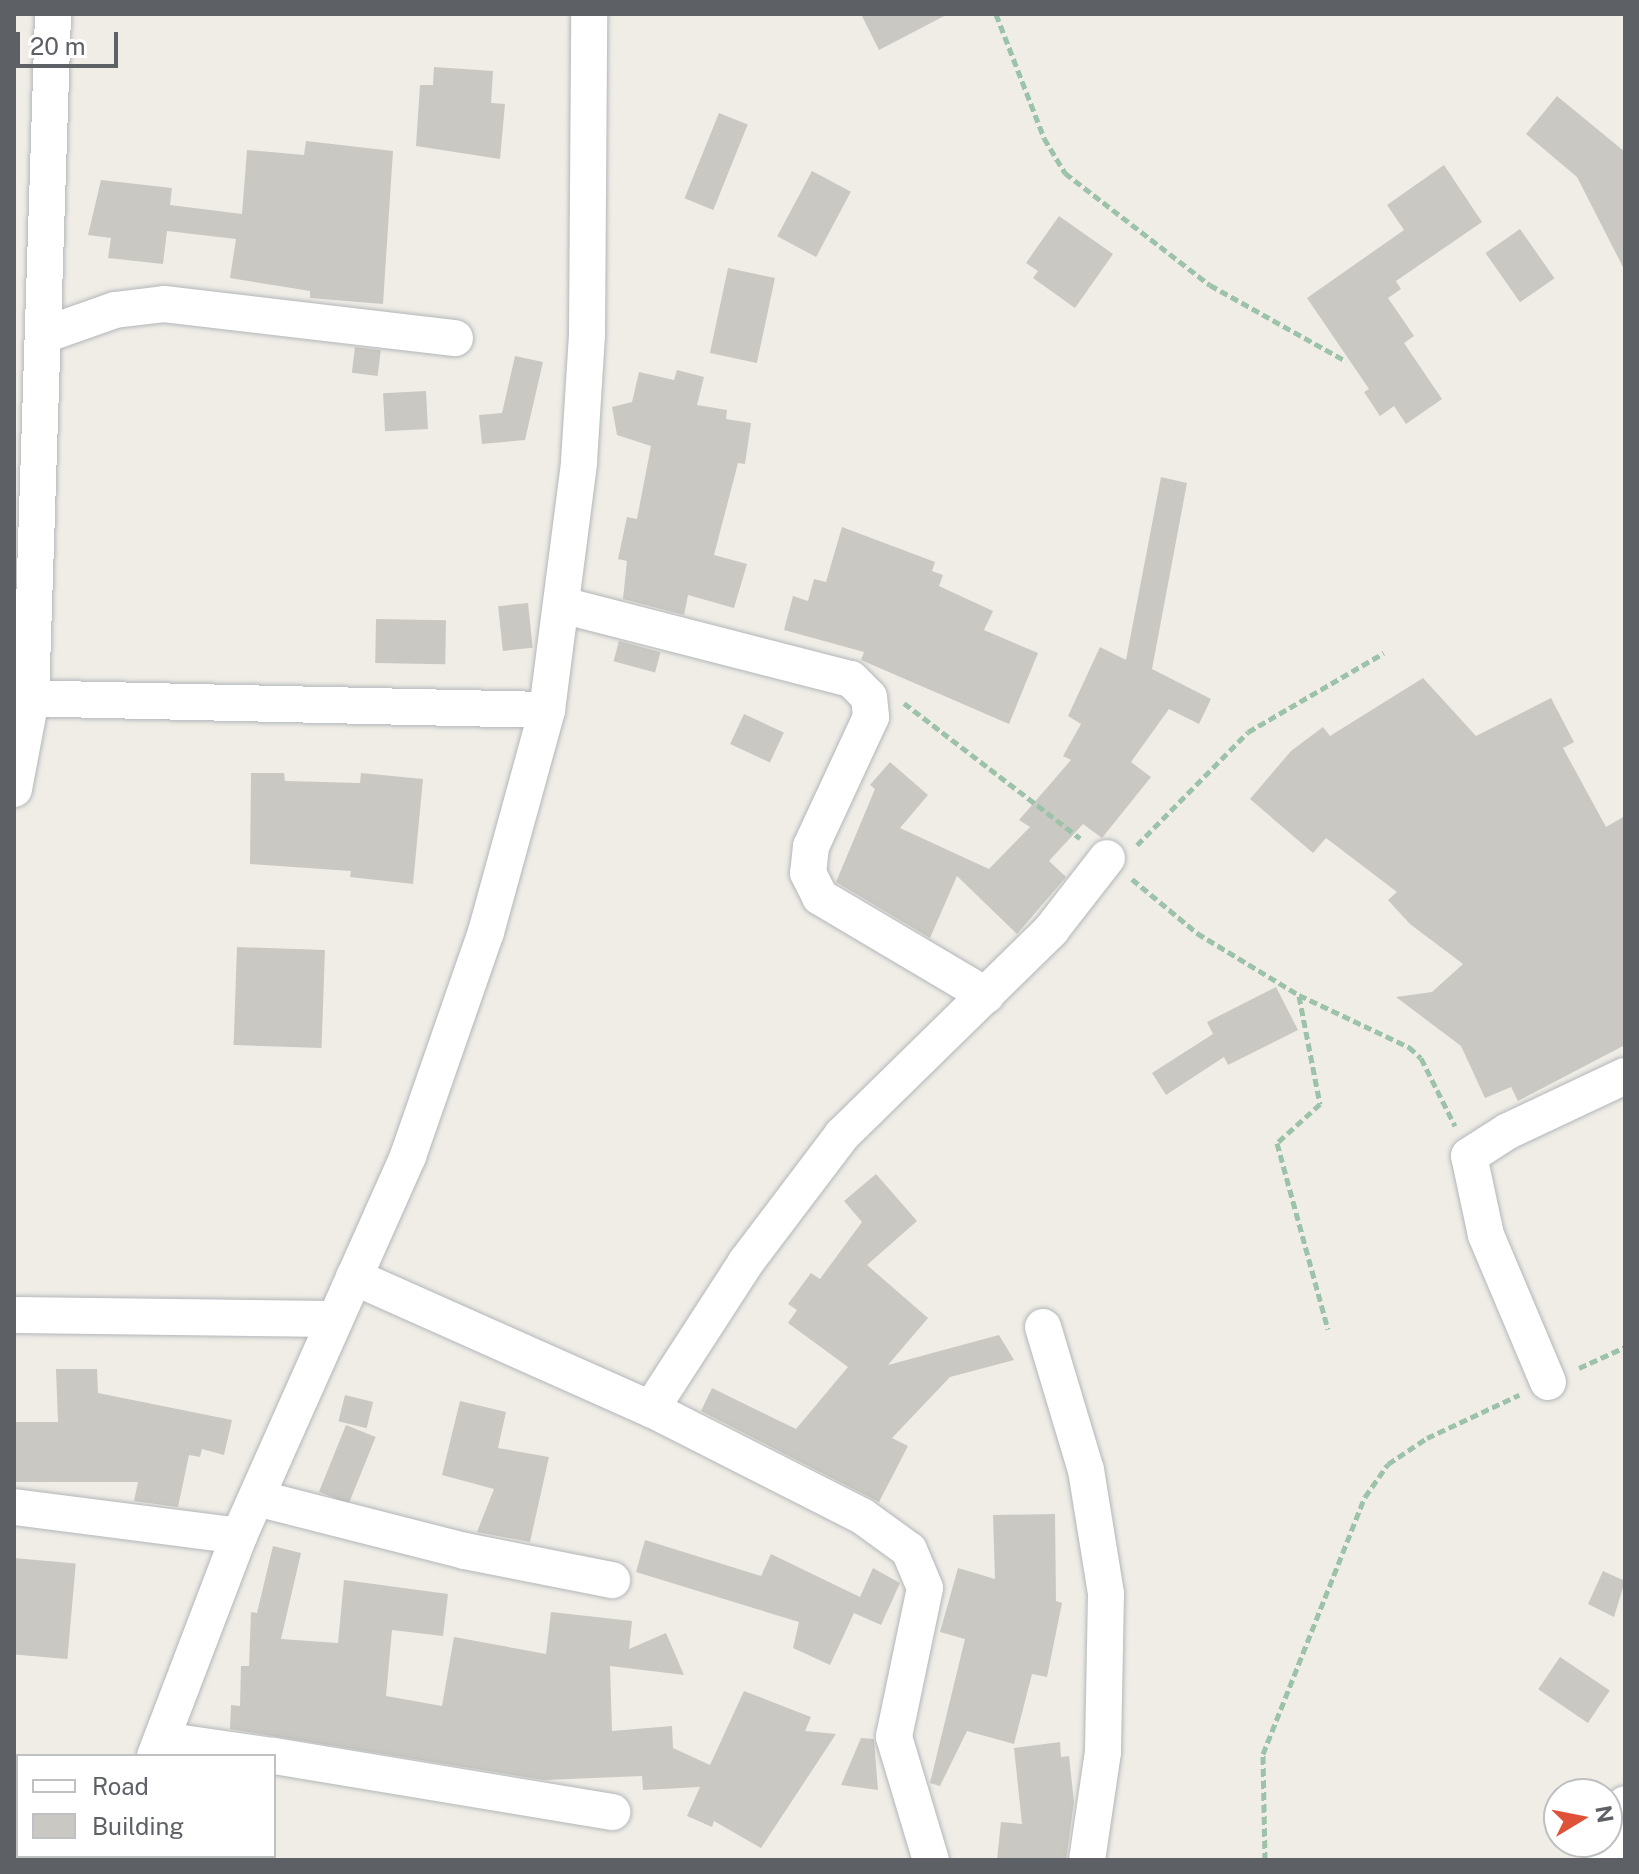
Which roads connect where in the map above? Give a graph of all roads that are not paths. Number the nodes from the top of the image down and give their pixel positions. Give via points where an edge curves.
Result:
1 (53, 14) edge
2 (589, 14) edge
3 (47, 334) junction
4 (455, 338) dead end
5 (562, 605) junction
6 (22, 699) edge
7 (547, 710) junction
8 (14, 789) edge
9 (1112, 862) road end
10 (986, 995) junction
11 (1625, 1076) edge
12 (354, 1277) junction
13 (14, 1315) edge
14 (334, 1319) junction
15 (1043, 1327) dead end
16 (1548, 1382) road end
17 (651, 1409) junction
18 (257, 1498) junction
19 (14, 1507) edge
20 (239, 1536) junction
21 (612, 1580) dead end
22 (159, 1748) edge
23 (244, 1754) edge
24 (276, 1756) edge
25 (1625, 1804) edge
26 (612, 1812) dead end
27 (931, 1860) edge
28 (1087, 1860) edge
29 (1605, 1860) edge

1 - 3 street
2 - 5 street via 587,335
3 - 4 street via 115,310 164,304
3 - 6 street
5 - 7 street
5 - 10 street via 851,679 869,697 871,717 811,846 808,873 820,897
6 - 7 street
6 - 8 street
7 - 12 street via 486,932 408,1156
9 - 10 street
10 - 17 street via 842,1135 746,1262
11 - 16 street via 1469,1156 1486,1235
12 - 14 street
12 - 17 street
13 - 14 street
14 - 18 street
15 - 28 street via 1086,1470 1106,1594 1103,1752
17 - 27 street via 862,1516 909,1550 925,1588 894,1737
18 - 20 street
18 - 21 street via 465,1551
19 - 20 street
20 - 22 street
22 - 23 street
24 - 26 street
25 - 29 street

